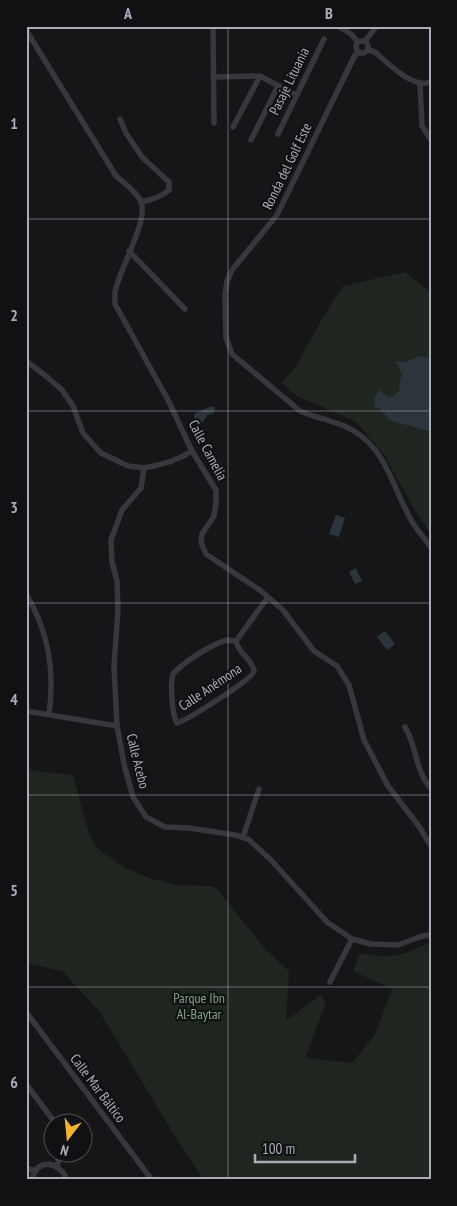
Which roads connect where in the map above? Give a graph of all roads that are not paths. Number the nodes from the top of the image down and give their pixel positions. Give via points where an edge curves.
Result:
1 (213, 26) edge
2 (338, 26) edge
3 (377, 26) edge
4 (26, 30) edge
5 (324, 39) dead end
6 (365, 41) junction
7 (358, 42) junction
8 (368, 50) junction
9 (358, 52) junction
10 (260, 76) junction
11 (213, 77) junction
12 (431, 82) edge
13 (420, 84) junction
14 (278, 86) junction
15 (296, 95) junction
16 (120, 119) dead end
17 (214, 123) dead end
18 (233, 127) dead end
19 (278, 134) dead end
20 (251, 140) dead end
21 (431, 140) edge
22 (141, 202) junction
23 (130, 250) junction
24 (185, 310) dead end
25 (26, 361) edge
26 (192, 451) junction
27 (144, 468) junction
28 (431, 548) edge
29 (26, 594) edge
30 (268, 596) junction
31 (236, 641) junction
32 (26, 712) edge
33 (49, 715) junction
34 (116, 726) junction
35 (405, 727) dead end
36 (431, 788) edge
37 (259, 790) dead end
38 (243, 837) junction
39 (431, 846) edge
40 (431, 935) edge
41 (352, 939) junction
42 (330, 982) dead end
43 (26, 1012) edge
44 (26, 1084) edge
45 (48, 1114) edge
46 (57, 1166) joint
47 (26, 1168) edge
48 (142, 1168) junction
49 (36, 1170) junction
50 (32, 1180) edge
51 (67, 1180) edge
52 (144, 1180) edge
53 (152, 1180) edge

1 - 11 street
2 - 7 street
3 - 6 street
4 - 22 street via 116,176
5 - 15 street, Pasaje Lituania
6 - 7 street
6 - 8 street
7 - 9 street
8 - 9 street
8 - 13 street
9 - 28 street, Ronda del Golf Este via 277,215 232,270 225,295 226,338 232,354 300,411 340,423 356,431 370,445 385,464 412,523
10 - 11 street
10 - 14 street
10 - 18 street
11 - 17 street
12 - 13 street
13 - 21 street via 422,126
14 - 15 street
14 - 20 street
15 - 19 street, Pasaje Lituania
16 - 22 street via 142,157 169,182 167,193
22 - 23 street, Calle Camelia via 142,216
23 - 24 street
23 - 26 street, Calle Camelia via 115,292 115,304
25 - 27 street via 62,390 73,406 83,433 101,453 128,466
26 - 27 street via 181,459
26 - 30 street, Calle Camelia via 216,490 214,516 202,534 201,542 206,554
27 - 34 street, Calle Acebo via 140,488 122,510 112,540 118,610 114,666
29 - 33 street via 45,639 52,670
30 - 31 street, Calle Anémona
30 - 39 street, Calle Camelia via 283,610 314,651 337,666 350,685 364,740 388,786
31 - 31 street, Calle Anémona via 220,642 173,674 177,723 252,676 254,670
32 - 33 street
33 - 34 street
34 - 38 street, Calle Acebo via 133,797 146,817 164,827
35 - 36 street via 411,736 424,781
37 - 38 street
38 - 41 street, Calle Acebo via 271,860 328,922
40 - 41 street, Calle Acebo via 398,945 371,944
41 - 42 street
43 - 48 street, Calle Mar Báltico
44 - 45 street
46 - 49 street via 45,1164
46 - 51 street
47 - 49 street
48 - 52 street, Calle Mar Báltico
48 - 53 street
49 - 50 street

